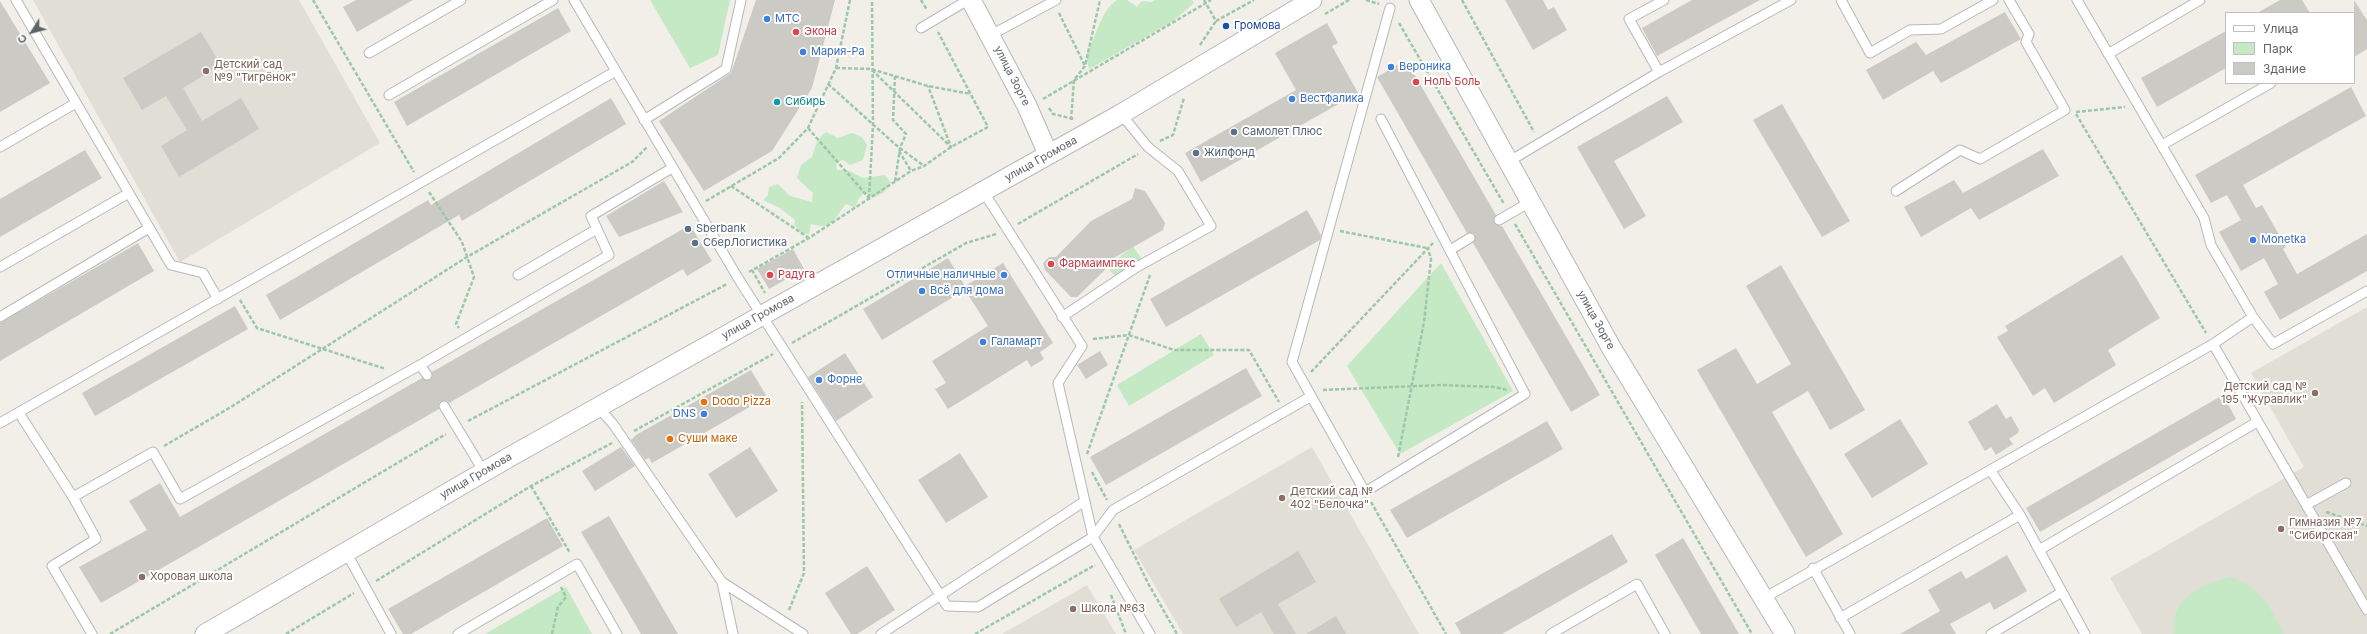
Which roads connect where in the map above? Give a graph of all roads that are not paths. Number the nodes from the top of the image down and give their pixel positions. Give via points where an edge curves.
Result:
1 (16, 0) edge
2 (461, 0) edge
3 (553, 0) edge
4 (574, 0) edge
5 (741, 0) edge
6 (970, 0) edge
7 (1312, 0) edge
8 (1418, 0) edge
9 (1664, 0) edge
10 (1791, 0) edge
11 (1840, 0) edge
12 (1992, 0) edge
13 (2009, 0) edge
14 (2077, 0) edge
15 (2200, 0) edge
16 (1055, 1) edge
17 (1390, 8) road end
18 (921, 28) dead end
19 (991, 35) junction
20 (370, 53) dead end
21 (2108, 54) junction
22 (616, 71) junction
23 (1659, 72) junction
24 (2269, 84) edge
25 (388, 95) dead end
26 (76, 103) junction
27 (1121, 114) junction
28 (1381, 119) dead end
29 (644, 120) junction
30 (2162, 145) junction
31 (0, 147) edge
32 (1048, 154) junction
33 (1508, 162) junction
34 (672, 168) junction
35 (1896, 190) dead end
36 (983, 191) junction
37 (129, 193) junction
38 (1530, 202) junction
39 (1499, 220) dead end
40 (149, 228) junction
41 (597, 229) junction
42 (1470, 238) dead end
43 (1450, 250) junction
44 (0, 267) edge
45 (518, 275) dead end
46 (2367, 291) edge
47 (218, 299) junction
48 (763, 314) junction
49 (0, 317) edge
50 (1062, 317) junction
51 (2253, 317) junction
52 (2213, 344) junction
53 (420, 365) junction
54 (427, 376) dead end
55 (1309, 394) junction
56 (444, 406) dead end
57 (598, 407) junction
58 (19, 413) junction
59 (2257, 422) junction
60 (0, 424) edge
61 (1991, 471) junction
62 (484, 472) junction
63 (2346, 483) dead end
64 (73, 497) junction
65 (1085, 501) junction
66 (2306, 505) junction
67 (2020, 515) junction
68 (1092, 537) junction
69 (2039, 550) junction
70 (346, 552) junction
71 (1814, 568) junction
72 (722, 582) junction
73 (2062, 592) junction
74 (940, 596) junction
75 (1764, 598) junction
76 (2367, 609) edge
77 (1840, 618) junction
78 (92, 634) edge
79 (205, 634) edge
80 (391, 634) edge
81 (458, 634) edge
82 (617, 634) edge
83 (733, 634) edge
84 (803, 634) edge
85 (881, 634) edge
86 (1150, 634) edge
87 (1551, 634) edge
88 (1665, 634) edge
89 (1785, 634) edge
90 (1850, 634) edge
91 (1991, 634) edge
92 (2084, 634) edge

1 - 26 lane
2 - 20 lane
3 - 25 lane
4 - 22 lane
5 - 29 lane via 726,69
6 - 18 lane
6 - 19 street, улица Зорге
7 - 27 street, улица Громова
8 - 33 street, улица Зорге
9 - 23 lane via 1629,19
10 - 23 lane
11 - 12 lane via 1870,52 1910,30 1941,29
13 - 35 lane via 2029,34 2026,42 2065,110 1980,159 1960,150
14 - 21 lane
15 - 21 lane
16 - 19 lane
17 - 55 lane via 1292,362
19 - 32 street, улица Зорге
21 - 30 lane
22 - 29 lane
22 - 47 lane
23 - 33 lane
24 - 30 lane
26 - 31 lane
26 - 37 lane
27 - 32 street, улица Громова
27 - 50 lane via 1148,147 1178,171 1211,226 1156,256
28 - 43 lane
29 - 34 lane
30 - 51 lane via 2204,218 2211,245
32 - 36 street, улица Громова
33 - 38 street, улица Зорге
34 - 41 lane via 591,216
34 - 48 lane via 738,278
36 - 48 street, улица Громова
36 - 50 lane
37 - 40 lane
37 - 44 lane
38 - 39 lane
38 - 75 street, улица Зорге via 1612,349
40 - 47 lane via 171,265 203,274
40 - 49 lane
41 - 45 lane
41 - 53 lane via 608,254
42 - 43 lane
43 - 55 lane via 1525,394 1365,492
46 - 51 lane via 2273,344
47 - 58 lane
48 - 57 street, улица Громова
48 - 74 lane
50 - 65 lane via 1082,346 1058,383
51 - 52 lane
52 - 59 lane
52 - 61 lane
53 - 54 lane
53 - 64 lane via 180,499 153,452
55 - 68 lane via 1284,412 1113,510
56 - 62 lane
57 - 62 street, улица Громова
57 - 72 lane
58 - 60 lane
58 - 64 lane
59 - 66 lane
59 - 69 lane
61 - 67 lane
61 - 71 lane
62 - 70 street, улица Громова
63 - 66 lane
64 - 78 lane via 96,539 52,566
65 - 68 lane
65 - 74 lane
66 - 76 lane
67 - 69 lane
67 - 77 lane
68 - 74 lane via 978,607 947,606
68 - 86 lane
69 - 73 lane
70 - 79 street, улица Громова
70 - 80 lane
71 - 75 lane
71 - 77 lane
72 - 83 lane
72 - 84 lane
73 - 91 lane
73 - 92 lane
74 - 85 lane
75 - 89 street, улица Зорге
77 - 90 lane
81 - 82 lane via 577,564
87 - 88 lane via 1637,584

